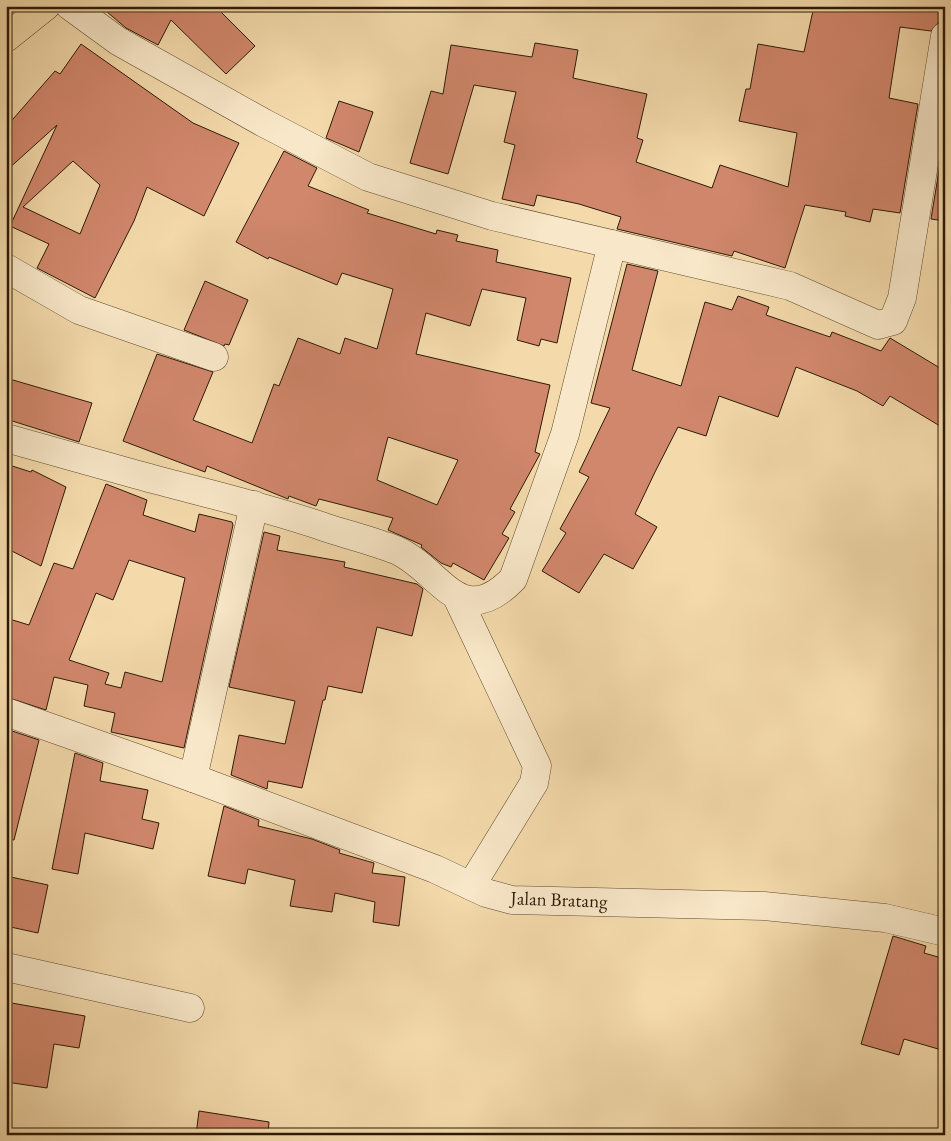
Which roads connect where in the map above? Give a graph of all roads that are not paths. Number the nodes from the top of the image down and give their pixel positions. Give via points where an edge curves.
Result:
1 (46, 6) edge
2 (70, 6) edge
3 (945, 36) edge
4 (6, 38) edge
5 (612, 244) junction
6 (6, 268) edge
7 (214, 357) dead end
8 (6, 438) edge
9 (254, 505) junction
10 (457, 597) junction
11 (6, 712) edge
12 (193, 778) junction
13 (471, 886) junction
14 (945, 932) edge
15 (6, 967) edge
16 (190, 1008) dead end

1 - 4 main road
2 - 5 street via 118,41 368,177 492,216
3 - 5 street via 902,298 893,321 878,325 790,286
5 - 10 street via 565,434 513,580 500,593 484,599 470,601
6 - 7 street via 79,310
8 - 9 street
9 - 10 street via 398,551
9 - 12 street
10 - 13 street via 537,766 534,783
11 - 12 street, Jalan Bratang
12 - 13 street, Jalan Bratang via 435,869
13 - 14 street, Jalan Bratang via 512,900 764,906 886,918
15 - 16 street

